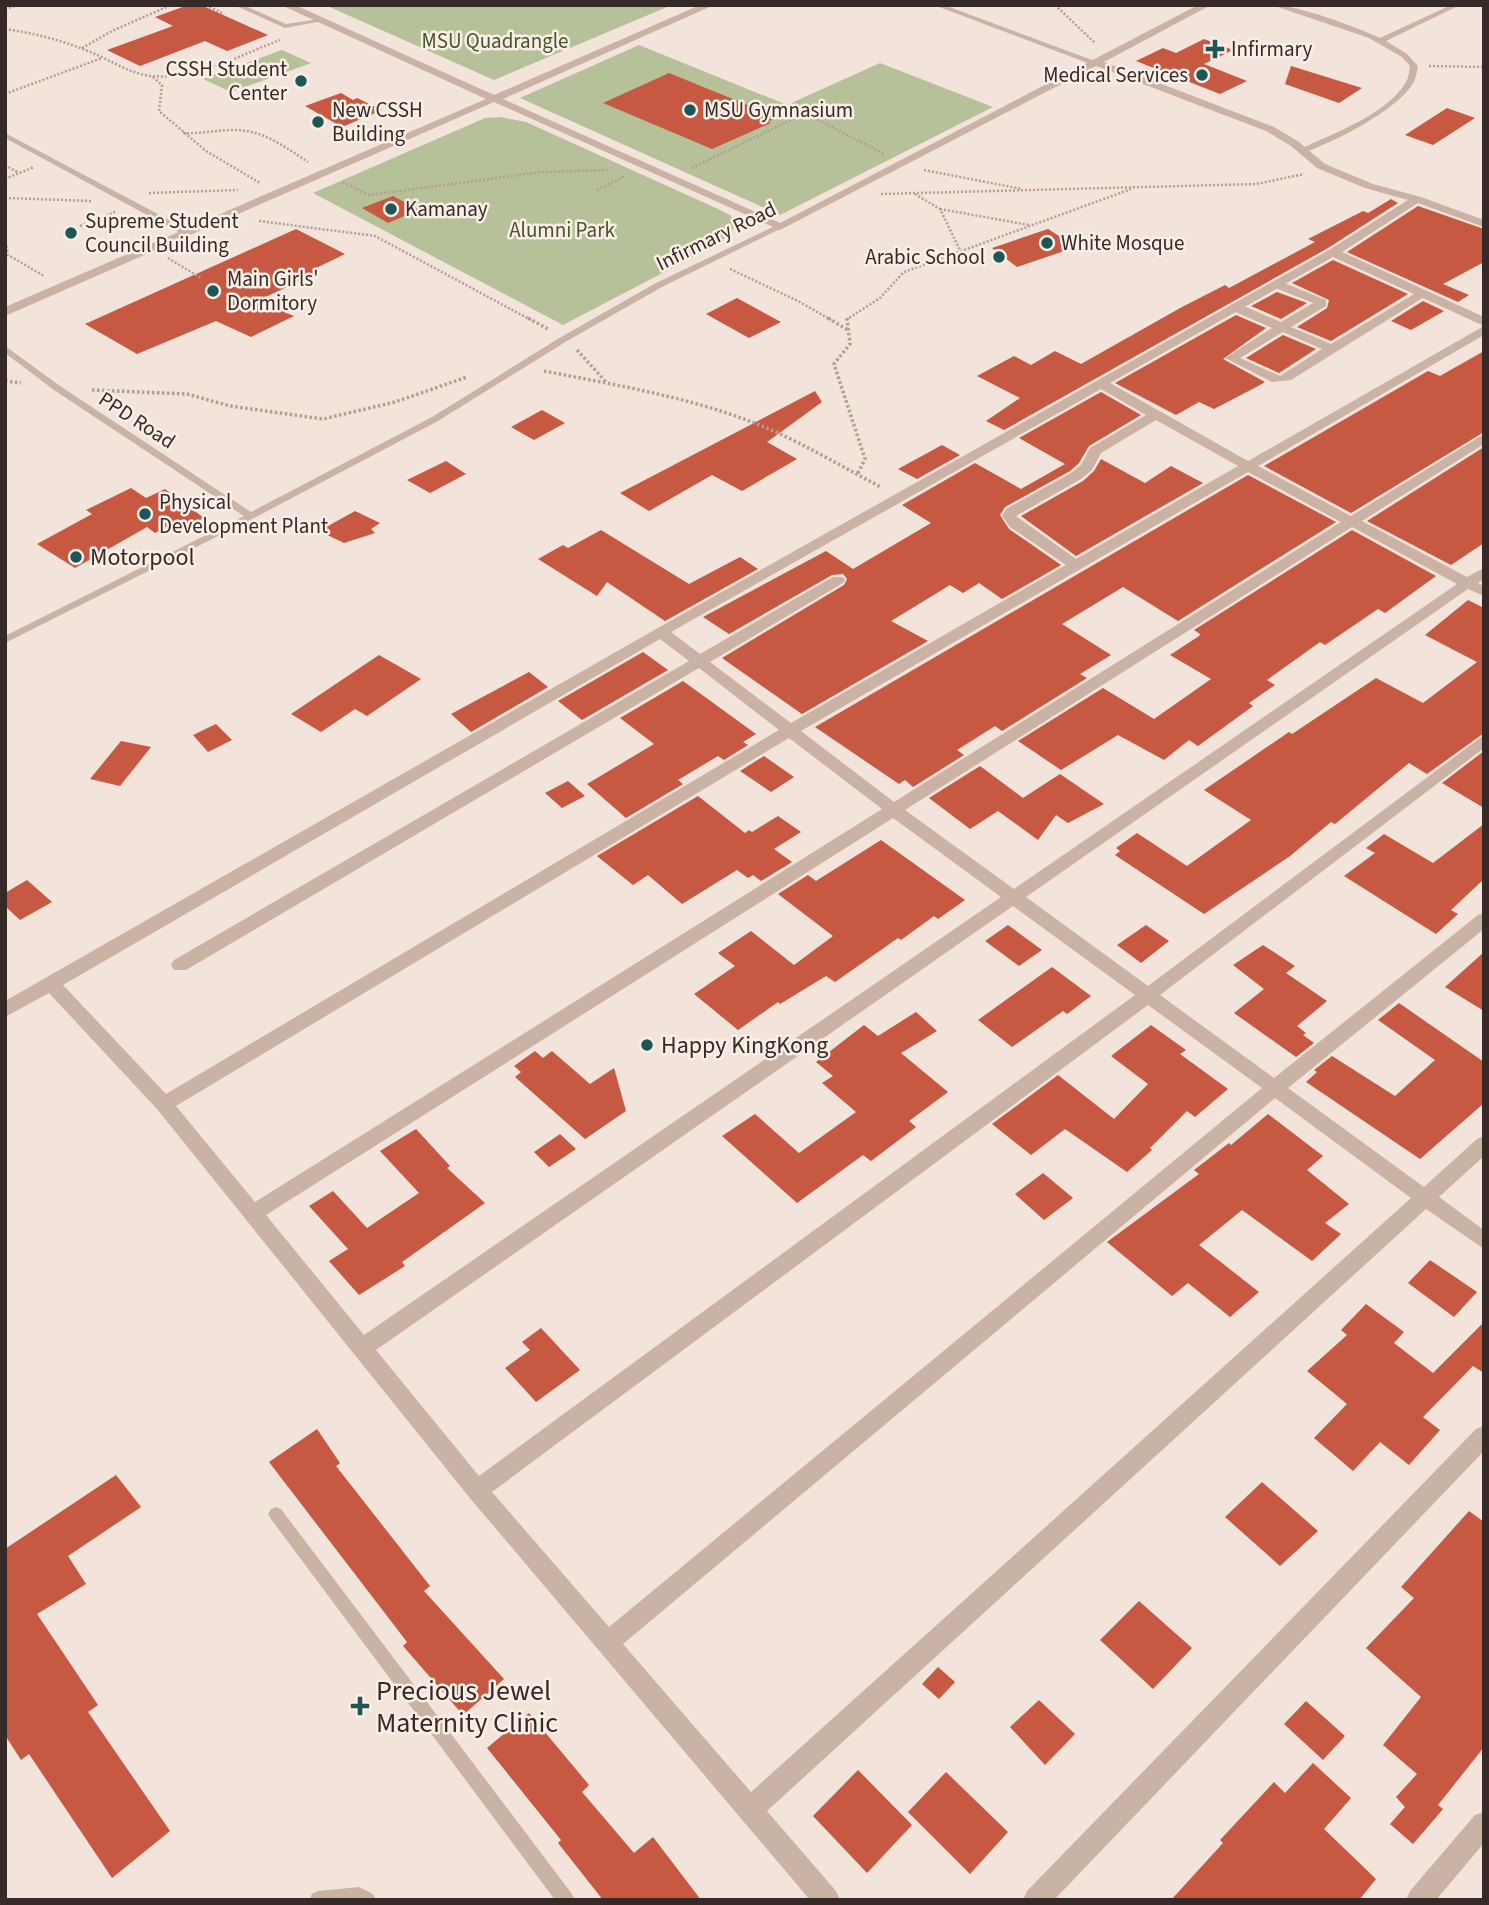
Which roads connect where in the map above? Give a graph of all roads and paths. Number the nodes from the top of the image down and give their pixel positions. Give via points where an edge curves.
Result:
1 (18, 5) edge
2 (171, 5) edge
3 (206, 5) edge
4 (237, 5) edge
5 (286, 5) edge
6 (709, 5) edge
7 (937, 5) edge
8 (1055, 5) edge
9 (1206, 5) edge
10 (1275, 5) edge
11 (1458, 5) edge
12 (5, 9) edge
13 (232, 17) dead end
14 (320, 21) junction
15 (5, 29) edge
16 (270, 34) dead end
17 (1382, 40) junction
18 (82, 49) junction
19 (1108, 56) junction
20 (102, 58) junction
21 (1096, 63) junction
22 (1414, 66) junction
23 (1484, 67) edge
24 (152, 76) junction
25 (5, 94) edge
26 (495, 99) junction
27 (183, 133) junction
28 (5, 135) edge
29 (1303, 151) junction
30 (902, 164) junction
31 (5, 165) edge
32 (645, 165) junction
33 (1321, 166) junction
34 (635, 171) junction
35 (326, 173) junction
36 (670, 178) junction
37 (5, 179) edge
38 (1131, 189) junction
39 (597, 190) dead end
40 (276, 191) junction
41 (1036, 191) junction
42 (915, 194) junction
43 (844, 195) junction
44 (5, 198) edge
45 (119, 199) junction
46 (1417, 199) junction
47 (150, 200) dead end
48 (940, 209) junction
49 (225, 217) junction
50 (1484, 224) edge
51 (1032, 225) junction
52 (80, 226) dead end
53 (780, 228) junction
54 (187, 233) junction
55 (5, 238) edge
56 (152, 248) junction
57 (960, 250) junction
58 (1333, 252) junction
59 (710, 260) junction
60 (201, 278) dead end
61 (48, 279) dead end
62 (1277, 284) junction
63 (1423, 294) junction
64 (1235, 307) junction
65 (5, 312) edge
66 (1484, 322) edge
67 (1282, 327) junction
68 (848, 330) junction
69 (1484, 330) edge
70 (564, 339) junction
71 (5, 349) edge
72 (1332, 349) junction
73 (521, 367) junction
74 (471, 375) dead end
75 (607, 383) junction
76 (1100, 383) junction
77 (57, 388) junction
78 (1155, 415) junction
79 (1484, 438) edge
80 (1247, 466) junction
81 (857, 475) junction
82 (900, 496) junction
83 (251, 516) junction
84 (1350, 522) junction
85 (1075, 565) junction
86 (1484, 572) edge
87 (838, 580) dead end
88 (1467, 583) junction
89 (1484, 592) edge
90 (661, 632) junction
91 (5, 640) edge
92 (702, 661) junction
93 (789, 731) junction
94 (1484, 740) edge
95 (894, 810) junction
96 (1014, 898) junction
97 (1484, 919) edge
98 (180, 965) dead end
99 (52, 984) junction
100 (1148, 995) junction
101 (5, 1010) edge
102 (1276, 1087) junction
103 (164, 1104) junction
104 (1484, 1144) edge
105 (1426, 1197) junction
106 (254, 1212) junction
107 (1484, 1241) edge
108 (363, 1347) junction
109 (1484, 1436) edge
110 (477, 1490) junction
111 (276, 1514) dead end
112 (607, 1643) junction
113 (750, 1810) junction
114 (1484, 1824) edge
115 (318, 1900) edge
116 (366, 1900) edge
117 (566, 1900) edge
118 (827, 1900) edge
119 (1036, 1900) edge
120 (1419, 1900) edge

1 - 12 path
2 - 18 path via 112,30
3 - 13 path
4 - 14 lane via 285,26
5 - 14 street
6 - 26 street
7 - 21 lane
8 - 19 path
9 - 19 street, Infirmary Road
10 - 17 lane
11 - 17 lane
14 - 26 street
15 - 18 path
16 - 24 path via 282,39 187,74
17 - 22 lane
18 - 20 path
19 - 21 street, Infirmary Road
20 - 24 path
20 - 25 path
21 - 29 street via 1254,122
21 - 30 street, Infirmary Road
22 - 23 path
22 - 29 lane via 1411,84 1385,108
24 - 27 path via 162,85 159,111
26 - 32 street
26 - 35 street
27 - 35 path via 201,136 244,130 263,135
27 - 40 path via 216,158
28 - 45 lane
29 - 33 street
30 - 36 path via 805,113
30 - 41 path
30 - 43 street, Infirmary Road
31 - 37 path via 19,173
32 - 34 path
32 - 36 street
33 - 38 path via 1274,182
33 - 46 street
34 - 35 path via 542,172 369,195
34 - 39 path
35 - 40 street
36 - 53 street
38 - 41 path
38 - 51 path
40 - 47 path via 139,194
40 - 49 street
41 - 42 path
42 - 43 path
42 - 48 path
43 - 53 street, Infirmary Road
44 - 45 path
45 - 52 path via 128,206
45 - 54 lane
46 - 50 street
46 - 58 street
48 - 51 path
48 - 57 path
49 - 54 street
49 - 70 path via 375,236
51 - 57 path
53 - 59 lane, Infirmary Road
54 - 56 street
55 - 61 path via 8,255
56 - 60 path
56 - 65 street
57 - 68 path via 904,272 880,298 846,319
58 - 62 street
58 - 63 street
59 - 68 path
59 - 70 lane, Infirmary Road
62 - 64 street
62 - 67 street via 1322,303
63 - 66 street
63 - 72 street
64 - 67 street
64 - 76 street
67 - 72 street
67 - 72 street via 1231,358 1281,378
68 - 81 path via 850,344 834,365 865,459
69 - 80 street
70 - 73 lane, Infirmary Road
70 - 75 path
71 - 77 lane, PPD Road
73 - 75 path
73 - 83 lane, Infirmary Road via 435,419
74 - 77 path via 395,402 323,419 230,406 187,394
75 - 81 path via 678,397 744,419
76 - 78 street
76 - 82 street
77 - 83 lane, PPD Road
78 - 80 street
78 - 85 street via 1095,451 1076,476 1011,512 1015,524
79 - 84 street
80 - 84 street
80 - 85 street
81 - 82 path
82 - 90 street
83 - 91 lane, Infirmary Road
84 - 88 street
84 - 95 street
85 - 93 street
86 - 88 street
87 - 92 street
88 - 89 street
88 - 96 street
90 - 92 street
90 - 99 street
92 - 93 street
92 - 98 street
93 - 95 street
93 - 103 street
94 - 100 street
95 - 96 street
95 - 106 street
96 - 100 street
96 - 108 street
97 - 102 street
99 - 101 street
99 - 103 street
100 - 102 street
100 - 110 street
102 - 105 street
102 - 112 street
103 - 106 street
104 - 105 street
105 - 107 street
105 - 113 street
106 - 108 street
108 - 110 street
109 - 119 street
110 - 112 street
111 - 117 lane
112 - 113 street
113 - 118 street
114 - 120 street
115 - 116 lane via 359,1896

